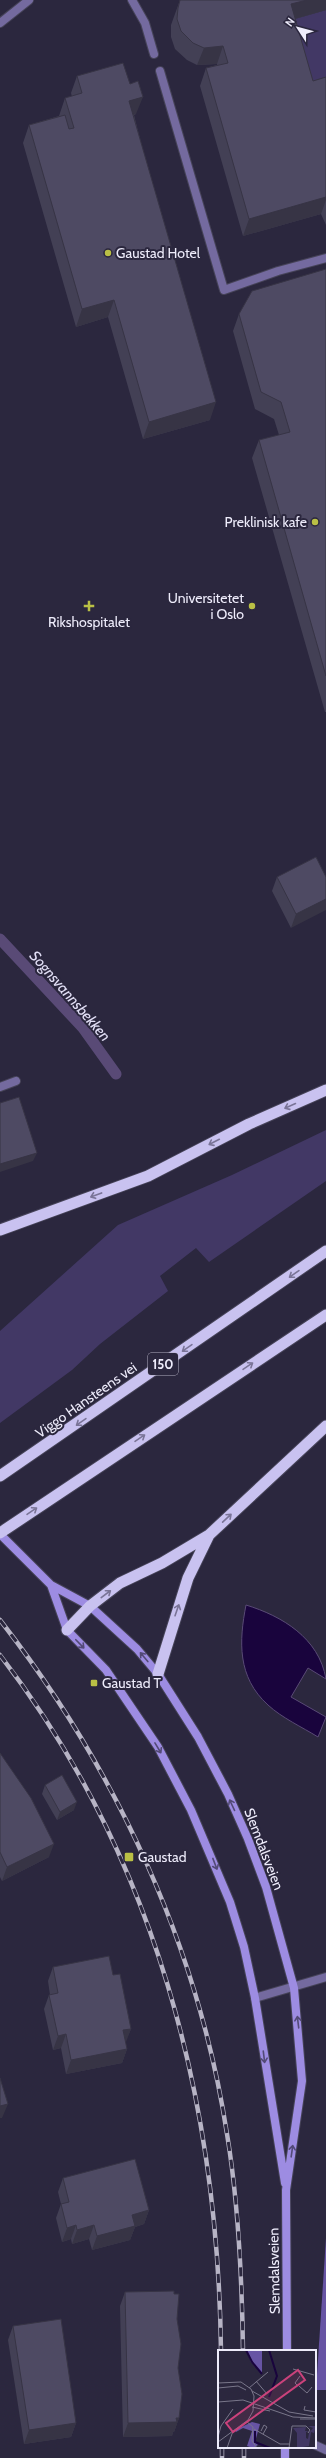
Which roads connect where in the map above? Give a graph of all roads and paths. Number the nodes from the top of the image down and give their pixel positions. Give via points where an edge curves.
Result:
1 (29, 0) edge
2 (132, 0) edge
3 (0, 23) edge
4 (154, 54) dead end
5 (160, 71) dead end
6 (326, 258) edge
7 (16, 1081) dead end
8 (0, 1087) edge
9 (326, 1090) edge
10 (0, 1230) edge
11 (326, 1251) edge
12 (326, 1315) edge
13 (326, 1426) edge
14 (0, 1476) edge
15 (0, 1533) edge
16 (209, 1535) junction
17 (51, 1585) junction
18 (90, 1606) junction
19 (67, 1630) junction
20 (158, 1674) junction
21 (326, 1978) edge
22 (294, 1988) junction
23 (255, 1998) junction
24 (286, 2190) junction
25 (288, 2350) edge
26 (316, 2445) edge
27 (326, 2450) edge

1 - 3 street
2 - 4 street via 145,23
5 - 6 street via 224,290
7 - 8 street
9 -> 10 highway via 249,1124 148,1176
11 -> 14 highway, Viggo Hansteens vei / 150
15 -> 12 highway
16 -> 13 highway
15 - 17 main road, Slemdalsveien
18 -> 16 highway via 120,1583 162,1563
20 -> 16 highway via 188,1578
17 - 18 main road, Slemdalsveien
17 - 19 main road, Slemdalsveien
18 - 19 highway
20 -> 18 main road, Slemdalsveien via 137,1649
19 -> 23 main road, Slemdalsveien via 106,1670 158,1747 191,1810 230,1902 244,1947
22 -> 20 main road, Slemdalsveien via 274,1915 248,1839 198,1737
21 - 22 street
22 - 23 street
24 -> 22 main road, Slemdalsveien via 302,2081
23 -> 24 main road, Slemdalsveien
24 - 25 main road, Slemdalsveien
26 - 27 street

